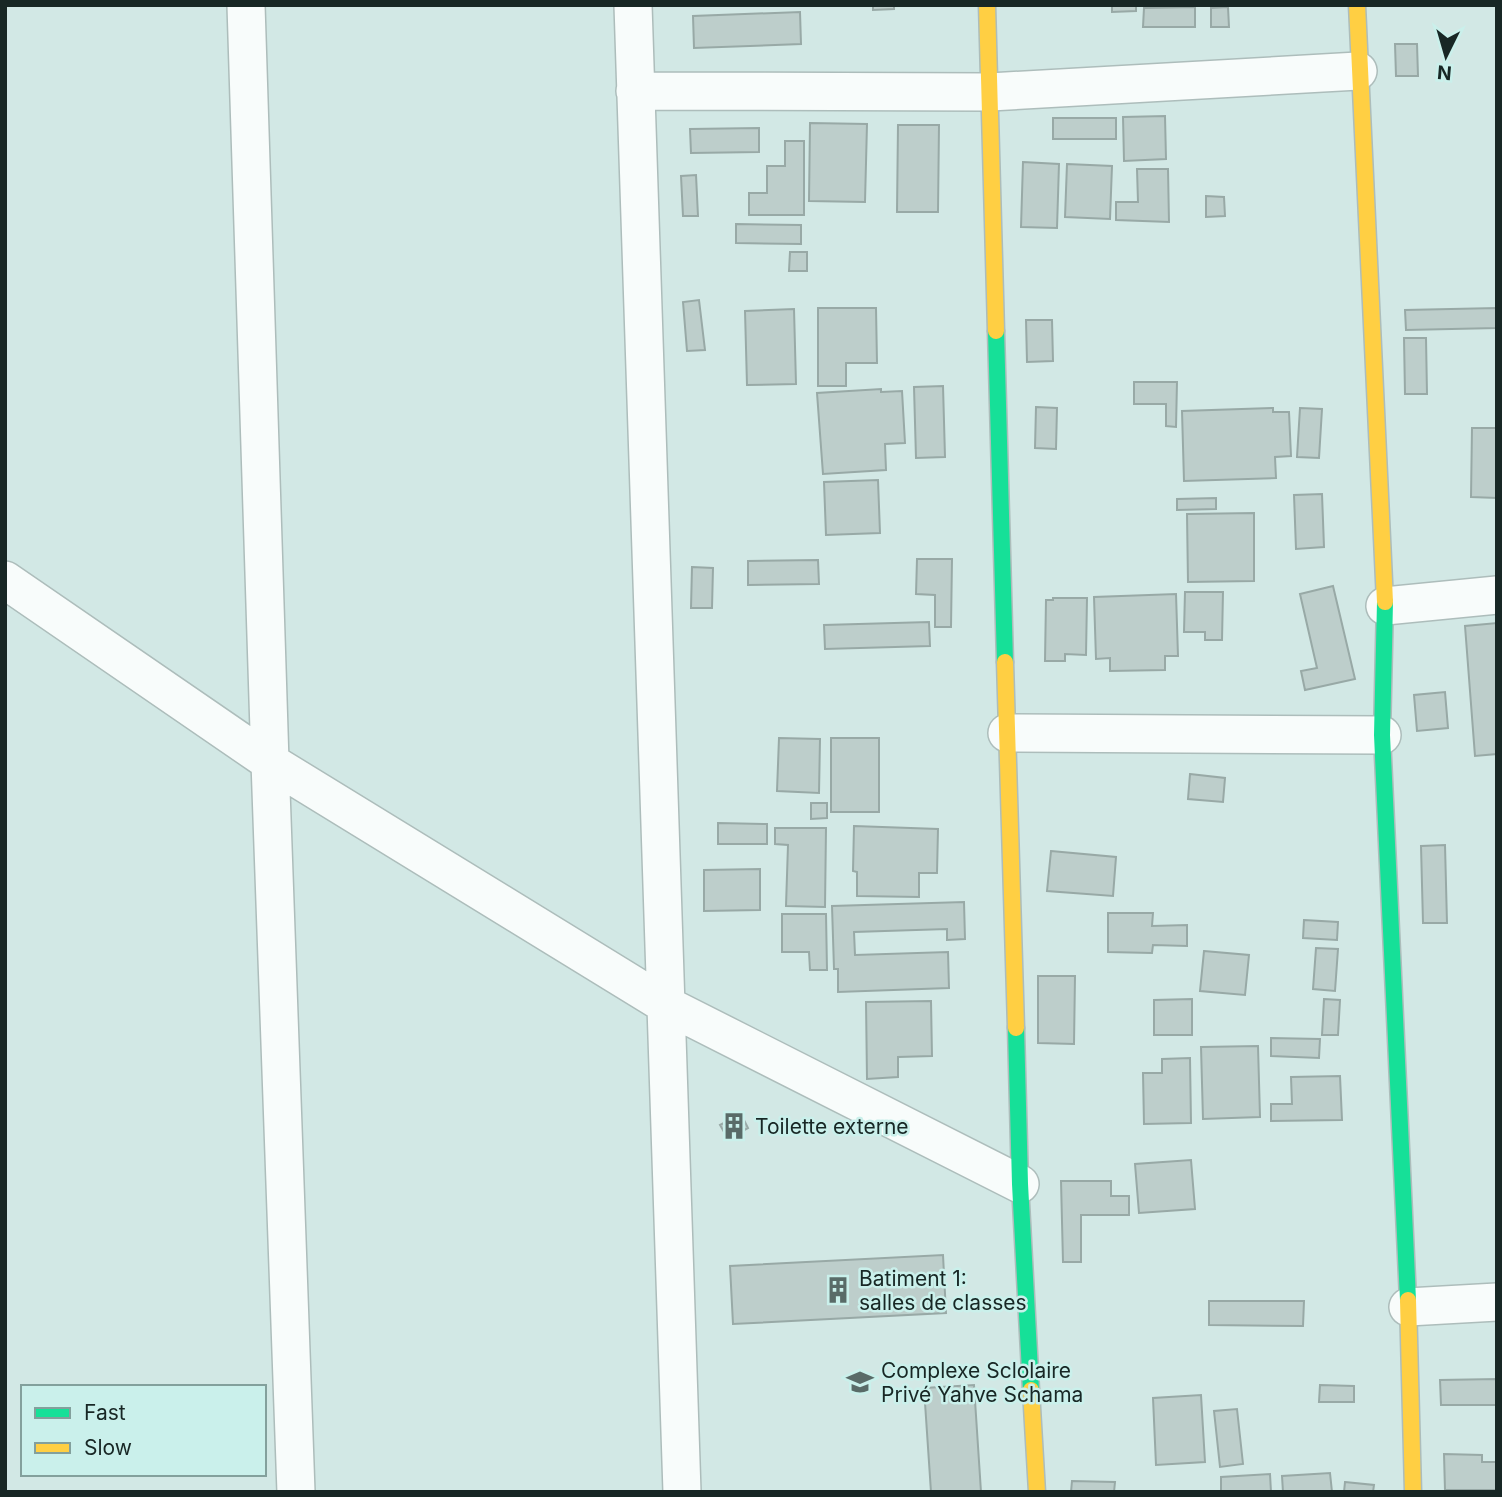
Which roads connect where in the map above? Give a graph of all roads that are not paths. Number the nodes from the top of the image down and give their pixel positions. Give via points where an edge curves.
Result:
1 (246, 5) edge
2 (633, 5) edge
3 (986, 5) edge
4 (1357, 5) edge
5 (1358, 71) junction
6 (635, 91) junction
7 (990, 92) junction
8 (5, 580) edge
9 (1497, 596) edge
10 (1385, 606) junction
11 (1007, 733) junction
12 (1382, 736) junction
13 (270, 762) junction
14 (666, 1005) junction
15 (1020, 1184) junction
16 (1497, 1302) edge
17 (1408, 1307) junction
18 (296, 1492) edge
19 (682, 1492) edge
20 (1037, 1492) edge
21 (1413, 1492) edge

1 - 13 street
2 - 6 street
3 - 7 street
4 - 5 street
5 - 7 street
5 - 10 street
6 - 7 street
6 - 14 street
7 - 11 street
8 - 13 street
9 - 10 street
10 - 12 street
11 - 12 street
11 - 15 street
12 - 17 street
13 - 14 street
13 - 18 street
14 - 15 street
14 - 19 street
15 - 20 street
16 - 17 street
17 - 21 street

